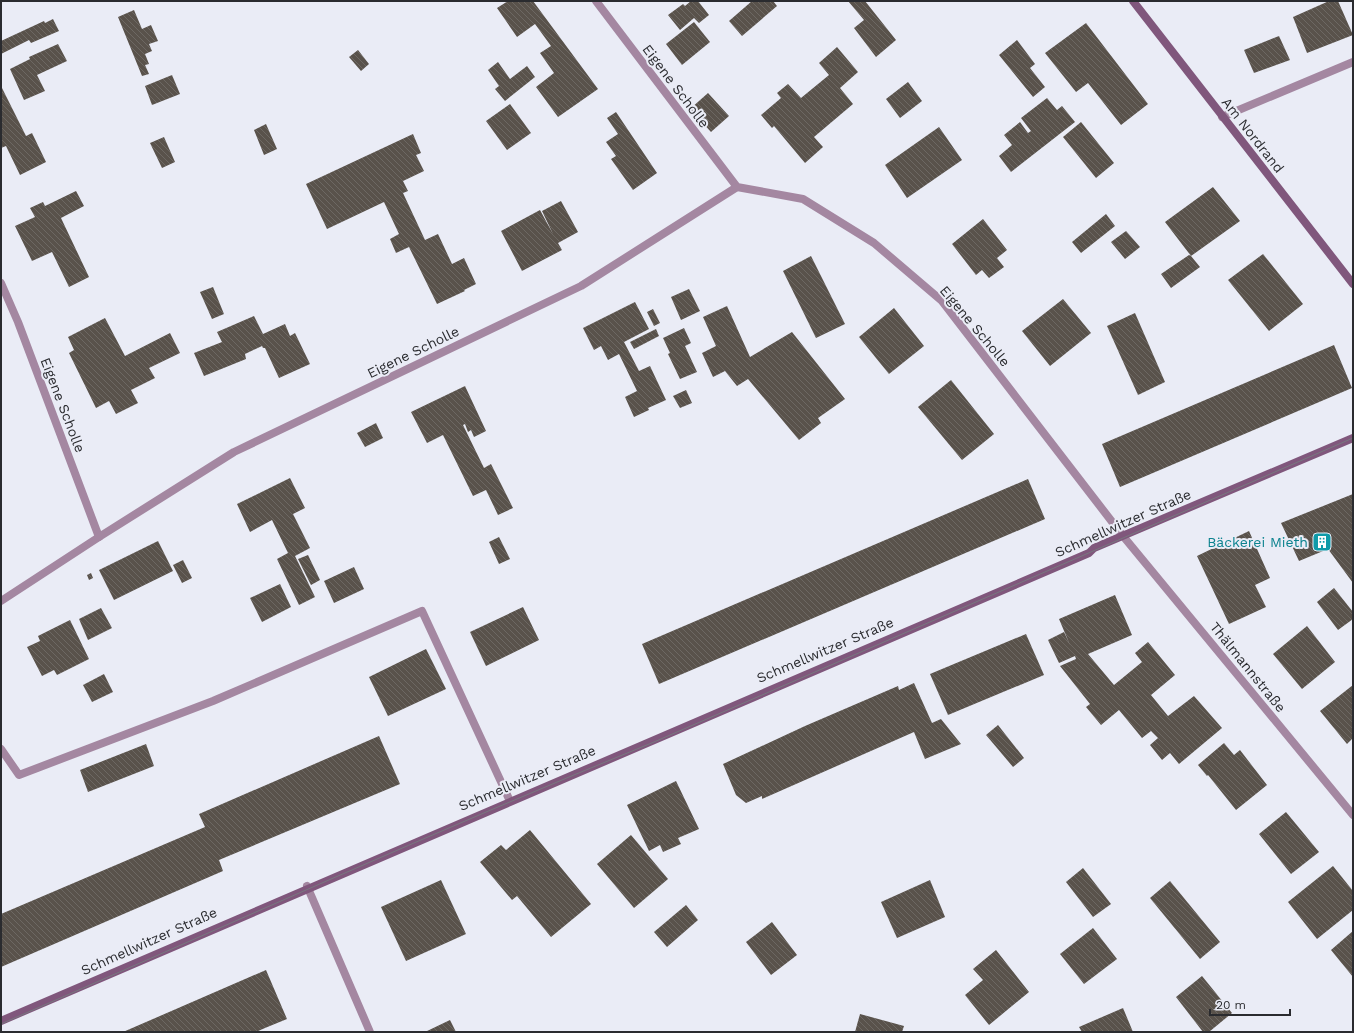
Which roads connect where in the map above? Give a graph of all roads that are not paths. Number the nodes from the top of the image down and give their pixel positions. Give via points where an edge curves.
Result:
1 (596, 1) edge
2 (1133, 1) edge
3 (1353, 62) edge
4 (1222, 117) junction
5 (737, 187) junction
6 (1, 283) edge
7 (1353, 284) edge
8 (1353, 438) edge
9 (1123, 536) junction
10 (99, 537) junction
11 (1, 602) edge
12 (1, 749) edge
13 (510, 799) junction
14 (1353, 816) edge
15 (307, 886) junction
16 (1, 1020) edge
17 (370, 1032) edge

1 - 5 street, Eigene Scholle
2 - 4 street, Am Nordrand
3 - 4 street
4 - 7 street, Am Nordrand
5 - 9 street, Eigene Scholle via 803,198 874,244 942,301
5 - 10 street, Eigene Scholle via 581,286 234,452
6 - 10 street, Eigene Scholle
8 - 9 street, Schmellwitzer Straße
9 - 13 street, Schmellwitzer Straße via 1094,548 1089,553
9 - 14 street, Thälmannstraße
10 - 11 street, Eigene Scholle
12 - 13 street via 19,775 213,701 422,611
13 - 15 street, Schmellwitzer Straße
15 - 16 street, Schmellwitzer Straße
15 - 17 street

